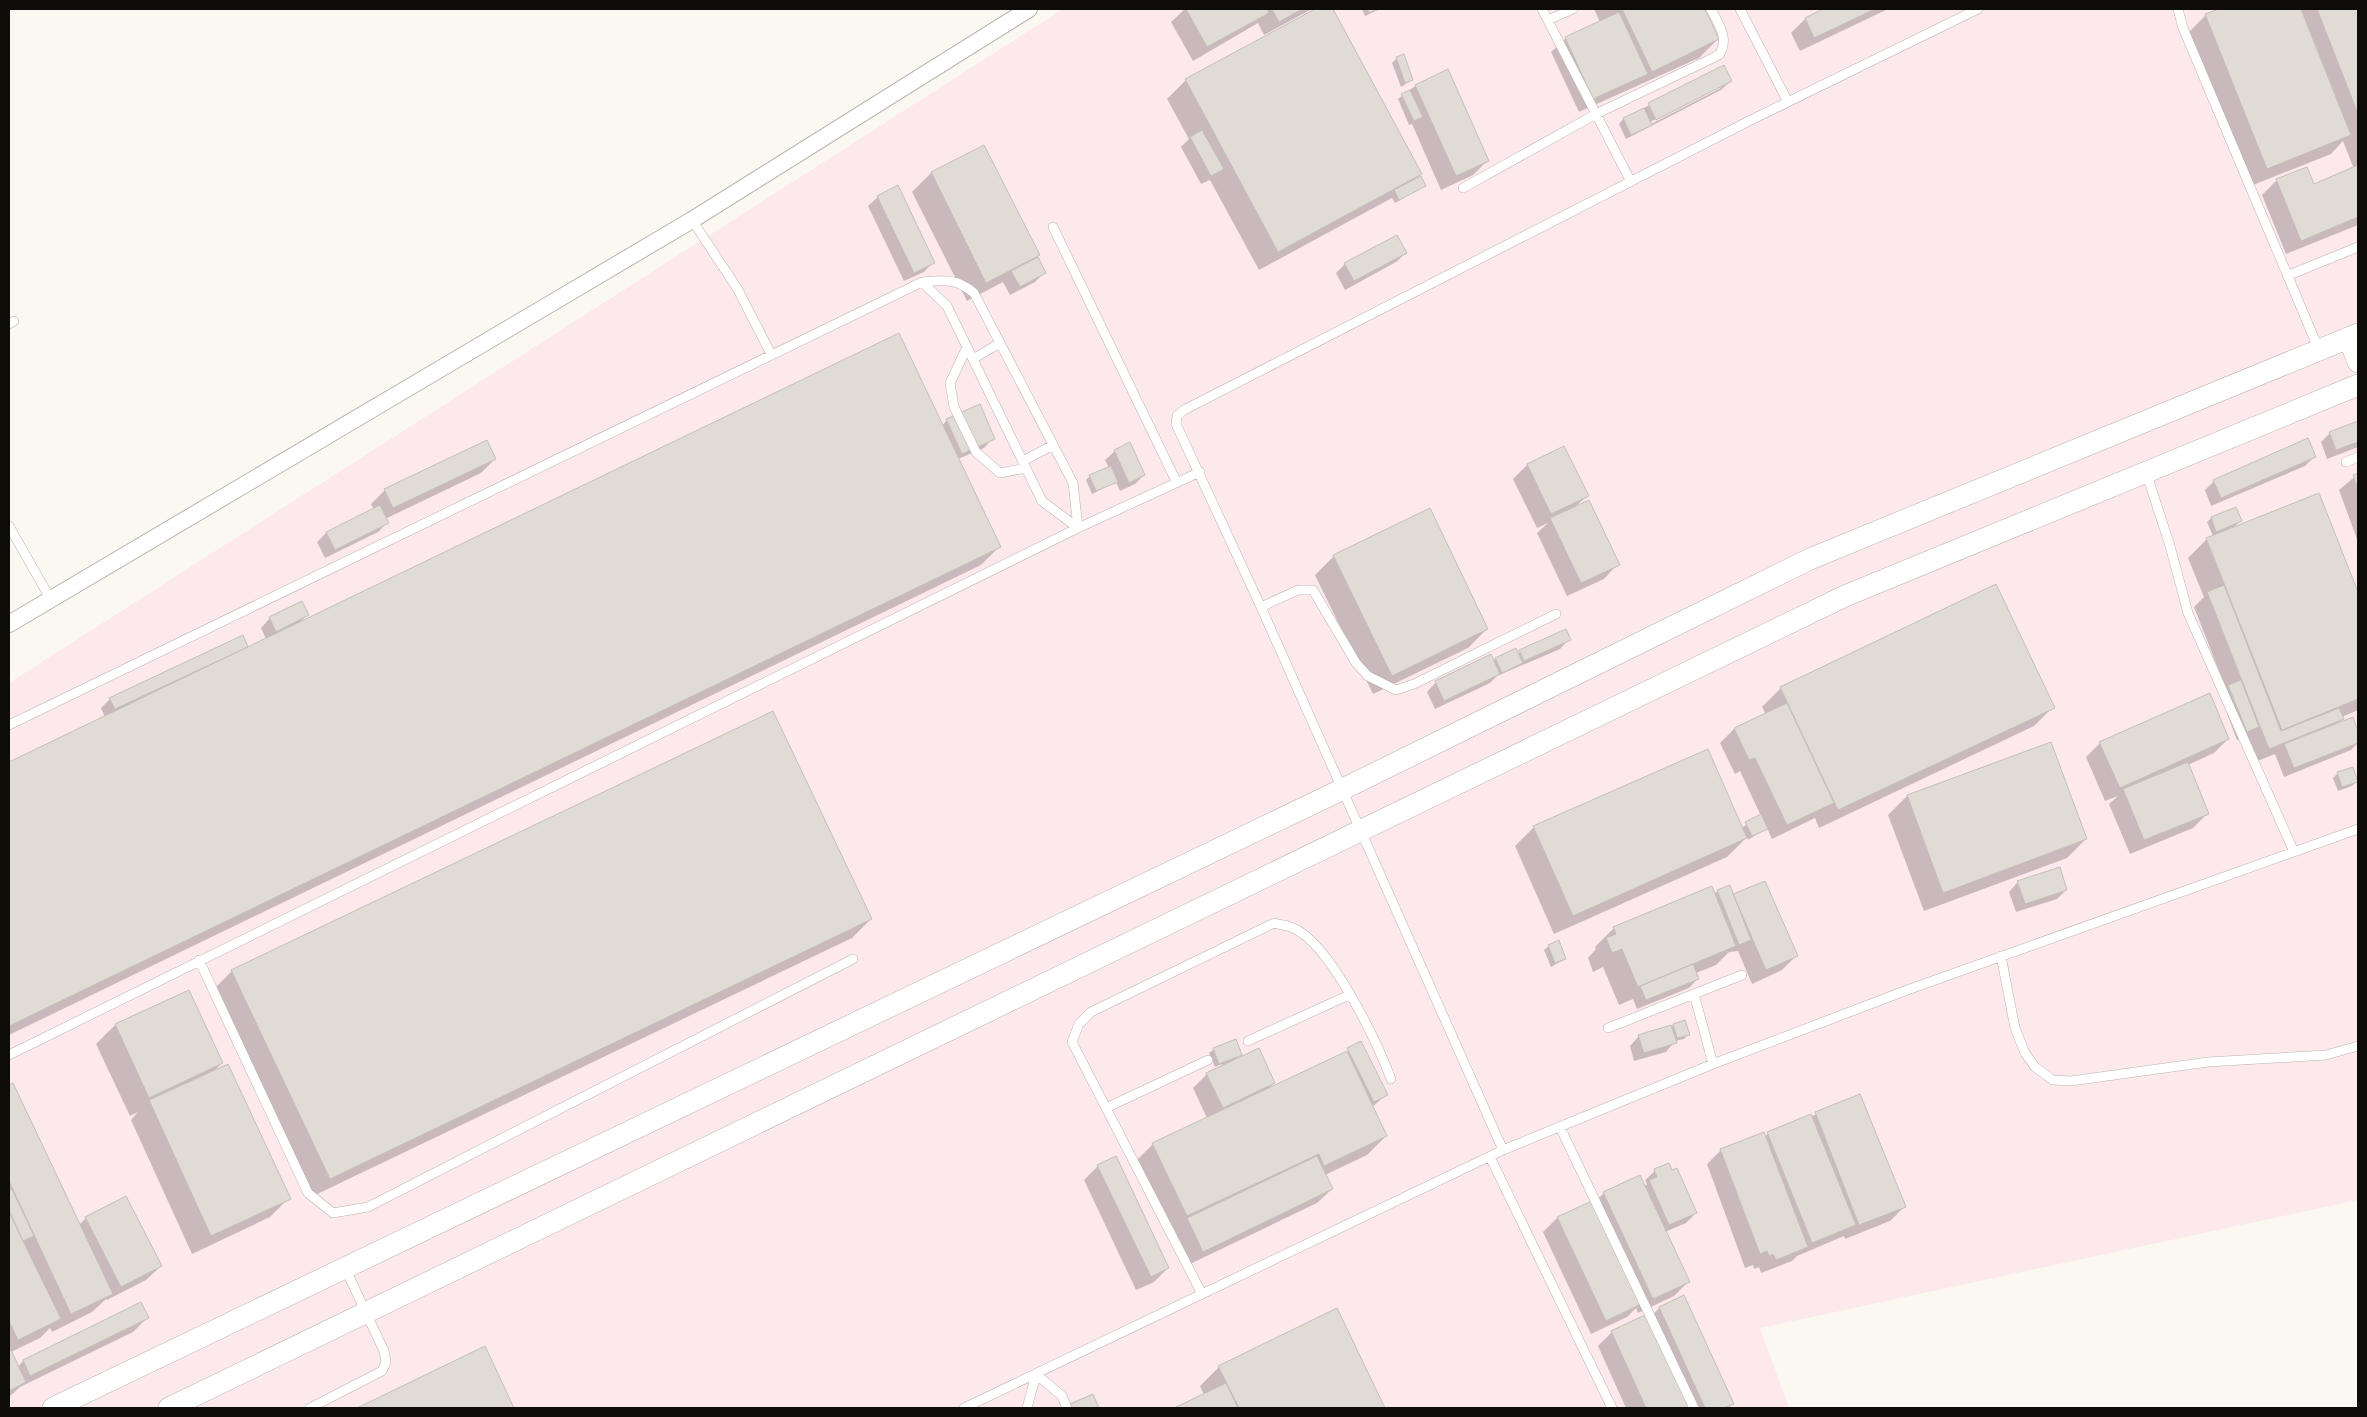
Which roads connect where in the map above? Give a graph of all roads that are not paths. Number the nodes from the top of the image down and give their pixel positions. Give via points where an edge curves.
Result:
1 (1029, 9) edge
2 (1542, 9) edge
3 (1573, 9) edge
4 (1711, 9) edge
5 (1740, 9) edge
6 (1978, 9) edge
7 (2178, 9) edge
8 (1548, 20) junction
9 (1788, 102) junction
10 (1596, 114) junction
11 (1631, 182) junction
12 (1463, 188) dead end
13 (696, 226) junction
14 (1053, 226) dead end
15 (2358, 247) edge
16 (2288, 275) junction
17 (922, 282) junction
18 (2353, 336) edge
19 (1000, 343) junction
20 (967, 347) junction
21 (2319, 350) junction
22 (771, 354) junction
23 (973, 359) junction
24 (2358, 362) edge
25 (2358, 385) edge
26 (1053, 445) junction
27 (2358, 457) edge
28 (2346, 462) dead end
29 (1025, 465) junction
30 (1200, 472) junction
31 (2146, 472) junction
32 (1177, 483) junction
33 (9, 526) edge
34 (1078, 528) junction
35 (51, 600) junction
36 (1260, 606) junction
37 (1556, 614) dead end
38 (9, 624) edge
39 (9, 725) edge
40 (1341, 790) junction
41 (2358, 829) edge
42 (1361, 830) junction
43 (2294, 852) junction
44 (2001, 956) junction
45 (853, 959) dead end
46 (199, 960) junction
47 (1742, 975) dead end
48 (1694, 994) junction
49 (1349, 995) junction
50 (1608, 1028) dead end
51 (1248, 1041) dead end
52 (2358, 1046) edge
53 (9, 1055) edge
54 (1208, 1060) dead end
55 (1712, 1064) junction
56 (1391, 1079) dead end
57 (1106, 1108) junction
58 (1560, 1127) junction
59 (1503, 1150) junction
60 (1490, 1157) junction
61 (345, 1268) junction
62 (1202, 1294) junction
63 (365, 1313) junction
64 (1036, 1374) junction
65 (53, 1408) edge
66 (169, 1408) edge
67 (310, 1408) edge
68 (964, 1408) edge
69 (1027, 1408) edge
70 (1067, 1408) edge
71 (1612, 1408) edge
72 (1694, 1408) edge

1 - 13 street
2 - 8 lane
3 - 8 lane
4 - 10 lane via 1724,35 1725,44 1719,55
5 - 9 lane
6 - 9 lane
7 - 16 lane via 2183,28
8 - 10 lane
9 - 11 lane
10 - 11 lane
10 - 12 lane
11 - 30 lane via 1184,410 1177,416 1176,424
13 - 22 lane via 737,288
13 - 35 street
14 - 32 lane
15 - 16 lane
16 - 21 lane
17 - 19 lane via 944,280 963,284 974,293
17 - 20 lane via 948,306
17 - 22 lane
18 - 21 street
18 - 24 street
19 - 23 lane
19 - 26 lane
20 - 23 lane
20 - 29 lane via 950,383 954,407 976,452 1000,473
21 - 40 street via 1810,559
22 - 39 lane
23 - 29 lane
25 - 31 street
26 - 29 lane
26 - 34 lane via 1073,483
27 - 28 lane
29 - 34 lane via 1042,502
30 - 32 lane
30 - 36 lane
31 - 42 street via 1845,596
31 - 43 lane via 2188,614
32 - 34 lane
33 - 35 lane
34 - 46 lane
35 - 38 street
36 - 37 lane via 1298,590 1313,590 1356,664 1368,676 1396,690
36 - 40 lane
40 - 42 lane
40 - 61 street
41 - 43 lane
42 - 59 lane
42 - 63 street
43 - 44 lane
44 - 52 lane via 2015,1028 2025,1053 2053,1080 2071,1081 2208,1062 2326,1055
44 - 55 lane
45 - 46 lane via 368,1207 334,1213 308,1193
46 - 53 lane
47 - 48 lane
48 - 50 lane
48 - 55 lane
49 - 51 lane
49 - 56 lane via 1382,1054
49 - 57 lane via 1318,947 1294,928 1274,923 1091,1012 1079,1024 1072,1042
54 - 57 lane
55 - 58 lane
57 - 62 lane
58 - 59 lane
58 - 72 lane
59 - 60 lane
60 - 62 lane
60 - 71 lane
61 - 63 lane
61 - 65 street
62 - 64 lane
63 - 66 street
63 - 67 lane via 384,1351 386,1362 382,1371
64 - 68 lane
64 - 69 lane
64 - 70 lane via 1062,1396

